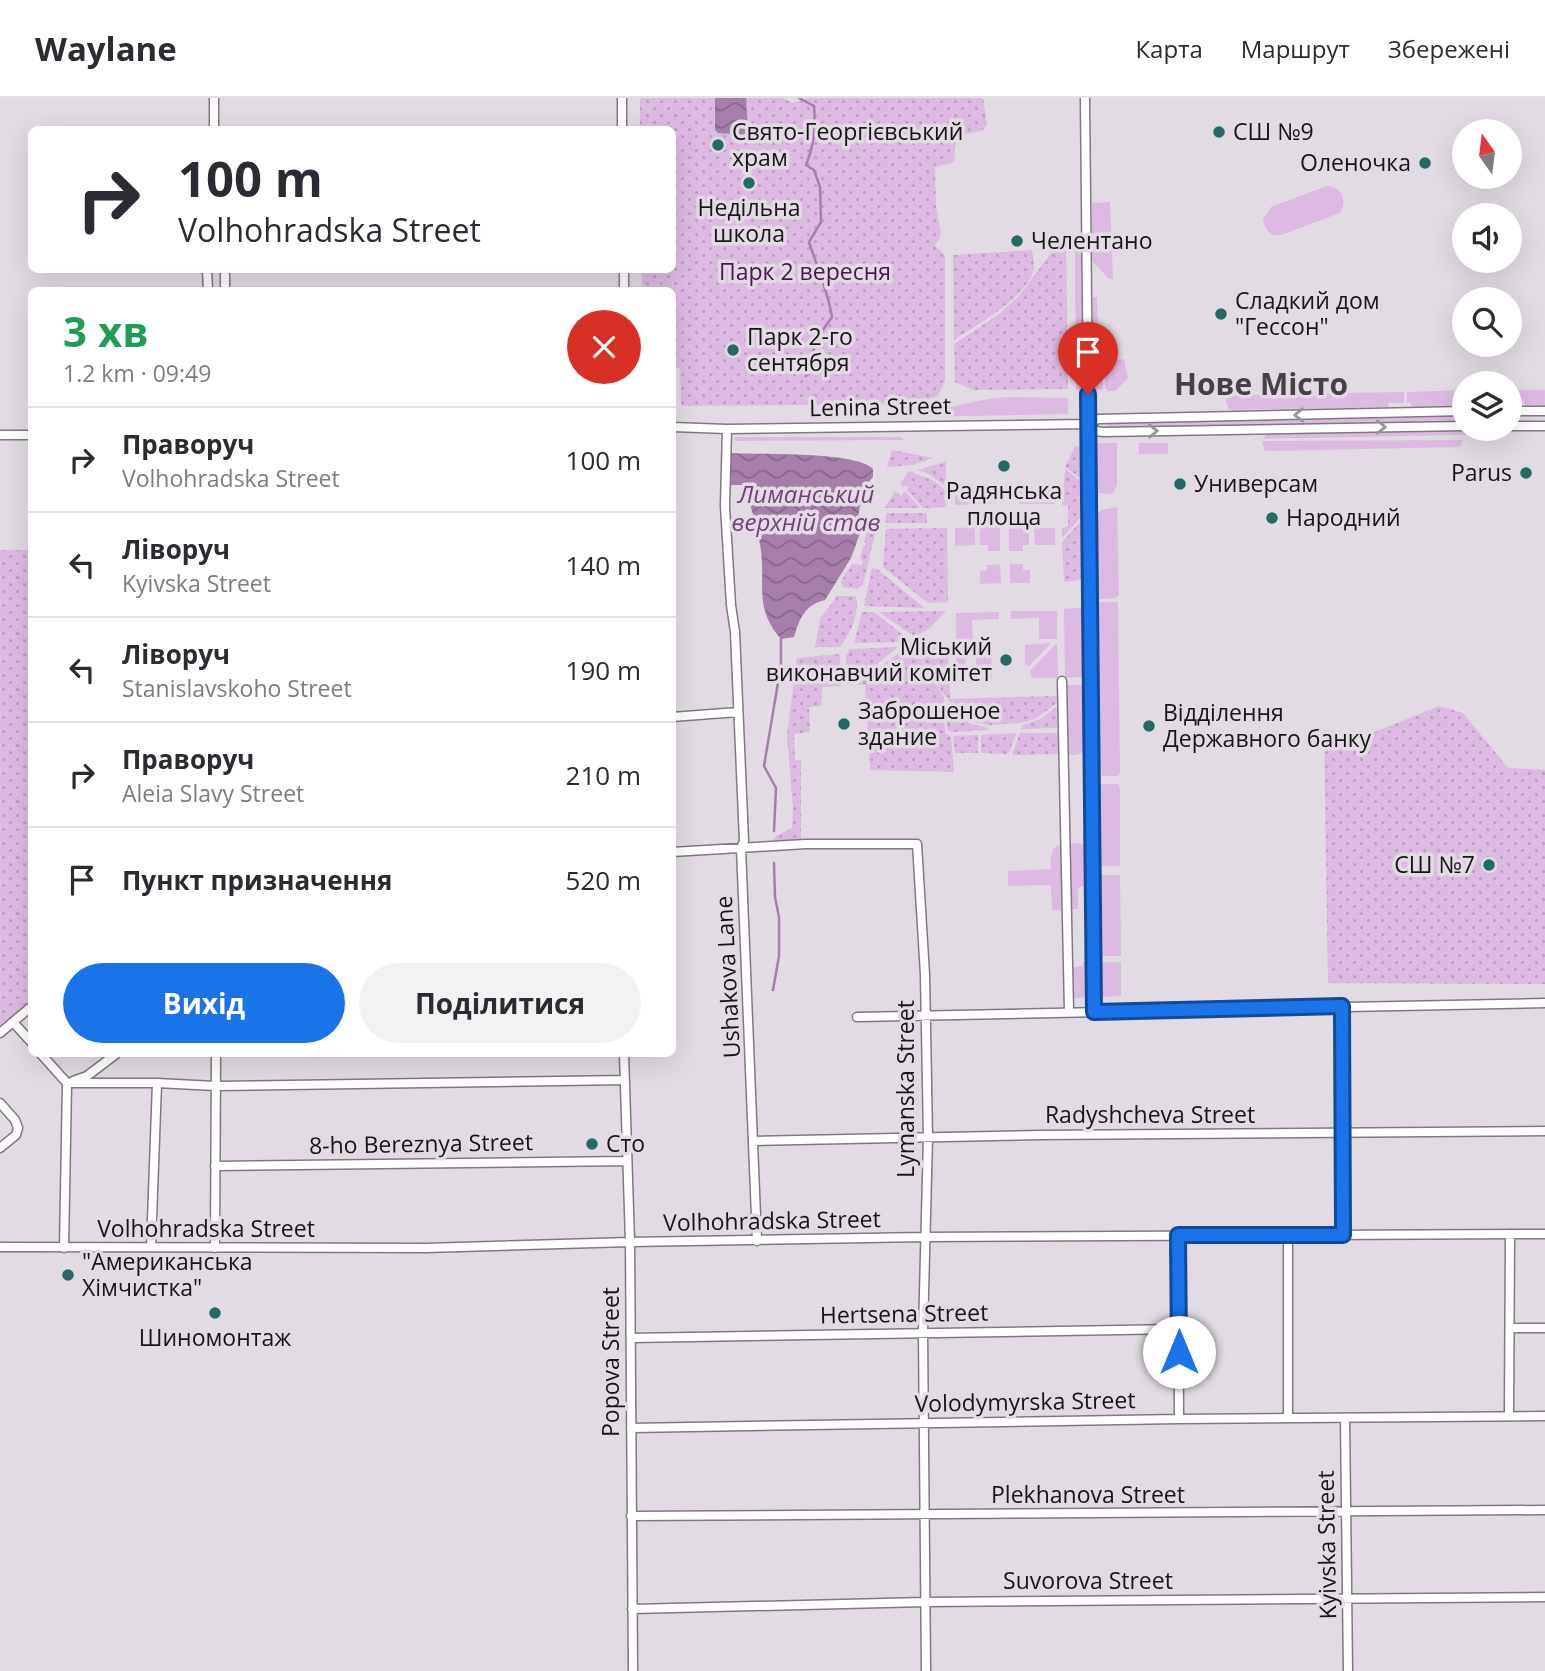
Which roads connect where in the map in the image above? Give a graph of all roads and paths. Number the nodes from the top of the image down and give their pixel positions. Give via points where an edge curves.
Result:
1 (214, 98) edge
2 (622, 98) edge
3 (1085, 98) edge
4 (214, 126) edge
5 (622, 126) edge
6 (1452, 411) edge
7 (1522, 411) edge
8 (1545, 411) edge
9 (1088, 424) junction
10 (1452, 426) edge
11 (1522, 426) edge
12 (1545, 426) edge
13 (676, 427) edge
14 (727, 429) junction
15 (0, 435) edge
16 (28, 435) edge
17 (1062, 681) dead end
18 (738, 712) junction
19 (676, 717) edge
20 (741, 848) junction
21 (676, 852) edge
22 (1545, 1003) edge
23 (1342, 1006) junction
24 (28, 1009) edge
25 (1069, 1012) junction
26 (1094, 1012) junction
27 (925, 1015) junction
28 (857, 1017) dead end
29 (13, 1022) junction
30 (0, 1033) edge
31 (28, 1039) edge
32 (44, 1057) edge
33 (112, 1057) edge
34 (216, 1057) edge
35 (624, 1057) edge
36 (625, 1080) junction
37 (67, 1083) junction
38 (157, 1083) junction
39 (215, 1086) junction
40 (0, 1103) edge
41 (1545, 1131) edge
42 (1343, 1133) junction
43 (928, 1137) junction
44 (754, 1141) junction
45 (0, 1148) edge
46 (627, 1161) junction
47 (215, 1166) junction
48 (1288, 1234) junction
49 (1510, 1234) junction
50 (1545, 1234) edge
51 (1178, 1235) junction
52 (1343, 1235) junction
53 (924, 1237) junction
54 (757, 1241) junction
55 (630, 1242) junction
56 (0, 1247) edge
57 (151, 1247) junction
58 (64, 1248) junction
59 (215, 1248) junction
60 (1510, 1328) junction
61 (1545, 1328) edge
62 (1179, 1329) junction
63 (923, 1332) junction
64 (631, 1338) junction
65 (1509, 1416) junction
66 (1545, 1416) edge
67 (1288, 1418) junction
68 (1179, 1419) junction
69 (1345, 1419) junction
70 (924, 1423) junction
71 (631, 1428) junction
72 (1545, 1510) edge
73 (1345, 1512) junction
74 (925, 1515) junction
75 (631, 1516) junction
76 (1545, 1597) edge
77 (1347, 1599) junction
78 (925, 1602) junction
79 (632, 1609) junction
80 (634, 1671) edge
81 (926, 1671) edge
82 (1348, 1671) edge

1 - 4 street
2 - 5 street
3 - 9 street
6 -> 9 street, Lenina Street via 1098,419
7 - 8 street
9 -> 10 street, Lenina Street via 1104,432
9 - 14 street, Lenina Street
9 - 26 street
11 - 12 street
13 - 14 street, Lenina Street
14 - 18 street, Ushakova Lane via 725,506
15 - 16 street
17 - 25 street
18 - 19 street
18 - 20 street, Ushakova Lane
20 - 21 street
20 - 27 street, Lymanska Street via 917,844
20 - 44 street, Ushakova Lane
22 - 23 street
23 - 26 street
23 - 42 street
24 - 29 street
25 - 26 street
25 - 27 street
27 - 28 street
27 - 43 street, Lymanska Street
29 - 30 street
29 - 31 street
32 - 37 street
33 - 37 street via 88,1076
34 - 39 street
35 - 36 street, Popova Street
36 - 39 street
36 - 46 street, Popova Street
37 - 38 street
37 - 58 street
38 - 39 street
38 - 57 street
39 - 47 street
40 - 45 street via 18,1128
41 - 42 street, Radyshcheva Street
42 - 43 street, Radyshcheva Street
42 - 52 street
43 - 44 street, Radyshcheva Street
43 - 53 street, Lymanska Street
44 - 54 street, Ushakova Lane
46 - 47 street, 8-ho Bereznya Street
46 - 55 street, Popova Street
47 - 59 street
48 - 51 street, Volhohradska Street
48 - 52 street, Volhohradska Street
48 - 67 street
49 - 50 street, Volhohradska Street
49 - 52 street, Volhohradska Street
49 - 60 street
51 - 53 street, Volhohradska Street
51 - 62 street
53 - 54 street, Volhohradska Street
53 - 63 street, Lymanska Street
54 - 55 street, Volhohradska Street
55 - 59 street, Volhohradska Street
55 - 64 street, Popova Street
56 - 58 street, Volhohradska Street
57 - 58 street, Volhohradska Street
57 - 59 street, Volhohradska Street
60 - 61 street
60 - 65 street
62 - 63 street, Hertsena Street
62 - 68 street
63 - 64 street, Hertsena Street
63 - 70 street, Lymanska Street
64 - 71 street, Popova Street
65 - 66 street, Volodymyrska Street
65 - 69 street, Volodymyrska Street
67 - 68 street, Volodymyrska Street
67 - 69 street, Volodymyrska Street
68 - 70 street, Volodymyrska Street
69 - 73 street, Kyivska Street
70 - 71 street, Volodymyrska Street
70 - 74 street, Lymanska Street
71 - 75 street, Popova Street
72 - 73 street, Plekhanova Street
73 - 74 street, Plekhanova Street
73 - 77 street, Kyivska Street
74 - 75 street, Plekhanova Street
74 - 78 street, Lymanska Street
75 - 79 street, Popova Street
76 - 77 street, Suvorova Street
77 - 78 street, Suvorova Street
77 - 82 street, Kyivska Street
78 - 79 street, Suvorova Street
78 - 81 street, Lymanska Street
79 - 80 street, Popova Street

